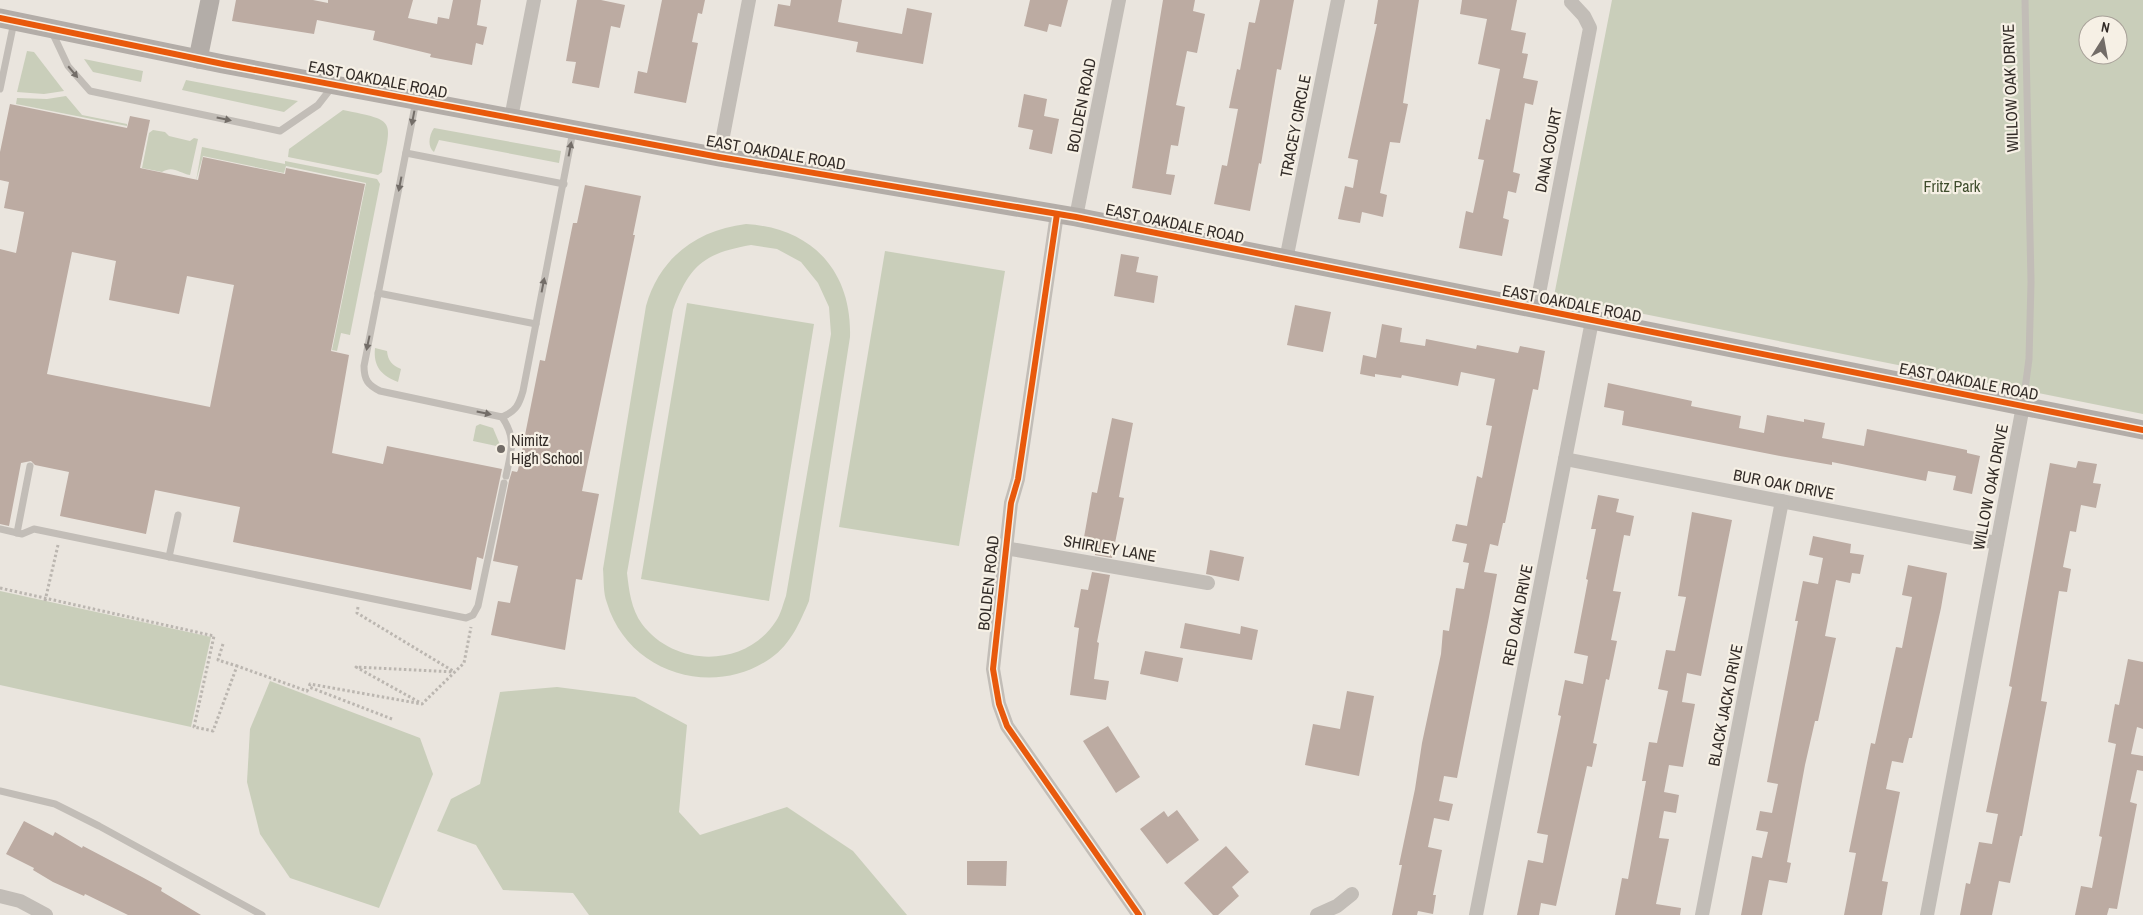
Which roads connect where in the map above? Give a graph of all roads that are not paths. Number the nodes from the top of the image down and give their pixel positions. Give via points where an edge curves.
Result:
1 (210, 0) edge
2 (534, 0) edge
3 (748, 0) edge
4 (1119, 0) edge
5 (1338, 0) edge
6 (2024, 0) edge
7 (1571, 2) dead end
8 (7, 20) edge
9 (51, 29) junction
10 (198, 59) junction
11 (334, 85) junction
12 (0, 89) edge
13 (416, 101) junction
14 (511, 118) junction
15 (573, 130) junction
16 (406, 152) junction
17 (719, 157) junction
18 (564, 184) junction
19 (1056, 214) junction
20 (1076, 217) junction
21 (1286, 260) junction
22 (378, 293) junction
23 (1536, 309) junction
24 (1592, 321) junction
25 (536, 324) junction
26 (2023, 406) junction
27 (502, 417) junction
28 (2143, 430) edge
29 (1565, 459) junction
30 (30, 466) dead end
31 (1782, 501) junction
32 (178, 515) dead end
33 (0, 529) edge
34 (18, 533) junction
35 (1997, 543) junction
36 (1005, 548) junction
37 (169, 557) junction
38 (1208, 583) dead end
39 (0, 791) edge
40 (1352, 894) dead end
41 (0, 896) edge
42 (46, 915) edge
43 (262, 915) edge
44 (1139, 915) edge
45 (1317, 915) edge
46 (1476, 915) edge
47 (1702, 915) edge
48 (1927, 915) edge

1 - 10 street
2 - 14 street
3 - 17 street
4 - 20 street, BOLDEN ROAD
5 - 21 street, TRACEY CIRCLE
6 - 26 lane, WILLOW OAK DRIVE via 2031,282 2029,359
7 - 23 street, DANA COURT via 1590,28
8 - 9 street, EAST OAKDALE ROAD
8 - 12 lane
9 - 10 street, EAST OAKDALE ROAD
9 -> 11 lane via 68,66 90,91 280,131 318,105
10 - 11 street, EAST OAKDALE ROAD
11 - 13 street, EAST OAKDALE ROAD
13 - 14 street, EAST OAKDALE ROAD
13 -> 16 lane
14 - 15 street, EAST OAKDALE ROAD
15 - 17 street, EAST OAKDALE ROAD
18 -> 15 lane
16 - 18 lane
16 -> 22 lane
17 - 19 street, EAST OAKDALE ROAD
25 -> 18 lane
19 - 20 street, EAST OAKDALE ROAD
19 - 36 street, BOLDEN ROAD
20 - 21 street, EAST OAKDALE ROAD
21 - 23 street, EAST OAKDALE ROAD
22 - 25 lane
22 -> 27 lane via 364,366 364,376 369,385 380,391
23 - 24 street, EAST OAKDALE ROAD
24 - 26 street, EAST OAKDALE ROAD
24 - 29 street, RED OAK DRIVE
25 - 27 lane via 519,404 514,412
26 - 28 street, EAST OAKDALE ROAD
26 - 35 street, WILLOW OAK DRIVE
27 - 37 lane via 511,430 511,450 478,606 466,618
29 - 31 street, BUR OAK DRIVE
29 - 46 street, RED OAK DRIVE
30 - 34 lane
31 - 35 street, BUR OAK DRIVE
31 - 47 street, BLACK JACK DRIVE
32 - 37 lane
33 - 34 lane
34 - 37 lane via 34,529
35 - 48 street, WILLOW OAK DRIVE
36 - 38 street, SHIRLEY LANE
36 - 44 street, BOLDEN ROAD via 993,669 999,704 1007,726
39 - 43 lane via 55,804
40 - 45 street via 1337,906
41 - 42 street via 20,901

